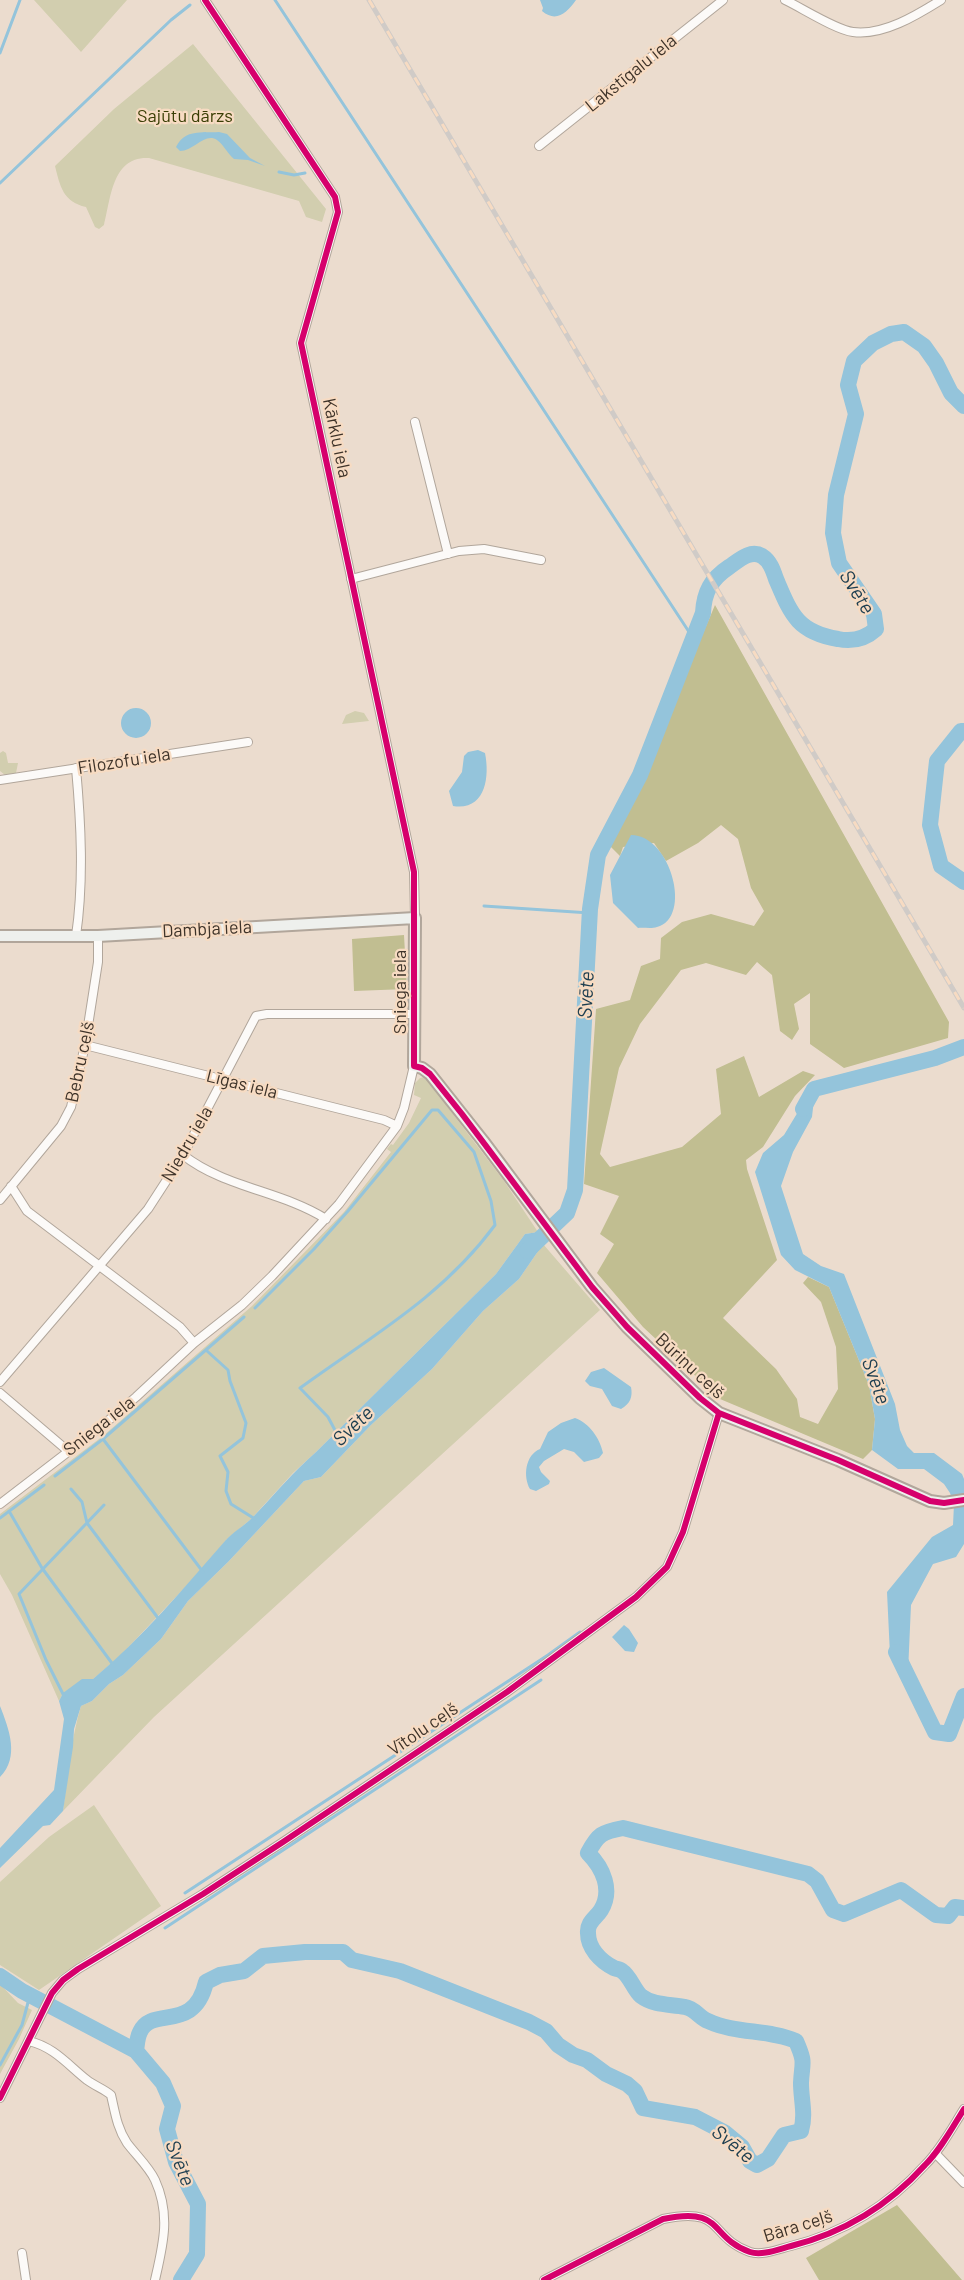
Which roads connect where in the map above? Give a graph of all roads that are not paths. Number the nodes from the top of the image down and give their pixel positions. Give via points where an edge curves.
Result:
1 (205, 0) edge
2 (723, 0) edge
3 (785, 0) edge
4 (941, 0) edge
5 (539, 146) dead end
6 (415, 422) dead end
7 (448, 554) junction
8 (541, 560) dead end
9 (351, 579) junction
10 (248, 742) dead end
11 (76, 768) junction
12 (0, 780) edge
13 (415, 918) junction
14 (0, 936) edge
15 (76, 936) junction
16 (98, 936) junction
17 (415, 1014) junction
18 (85, 1045) junction
19 (414, 1066) junction
20 (225, 1079) junction
21 (397, 1126) junction
22 (183, 1155) junction
23 (11, 1186) junction
24 (0, 1200) edge
25 (326, 1219) junction
26 (100, 1265) junction
27 (194, 1343) junction
28 (0, 1382) edge
29 (0, 1393) edge
30 (719, 1413) junction
31 (68, 1451) junction
32 (964, 1500) edge
33 (0, 1504) edge
34 (30, 2041) junction
35 (0, 2098) edge
36 (964, 2109) edge
37 (935, 2153) junction
38 (964, 2183) edge
39 (22, 2253) dead end
40 (26, 2280) edge
41 (155, 2280) edge
42 (544, 2280) edge

1 - 9 street, Kārklu iela via 338,206 302,343
2 - 5 street, Lakstīgalu iela
3 - 4 street via 845,30 857,32 898,23
6 - 7 street
7 - 8 street via 484,549
7 - 9 street
9 - 13 street, Kārklu iela via 414,872
10 - 11 street, Filozofu iela
11 - 12 street, Filozofu iela
11 - 15 street via 80,864
13 - 16 street, Dambja iela
13 - 17 street, Sniega iela
14 - 15 street, Dambja iela
15 - 16 street, Dambja iela
16 - 18 street, Bebru ceļš via 98,962
17 - 19 street, Sniega iela
17 - 20 street, Niedru iela via 256,1016
18 - 20 street, Līgas iela
18 - 23 street, Bebru ceļš via 75,1096 66,1117
19 - 21 street, Sniega iela
19 - 30 street, Būriņu ceļš via 430,1074 592,1287 627,1327
20 - 21 street, Līgas iela
20 - 22 street, Niedru iela
21 - 25 street, Sniega iela
22 - 25 street via 219,1176
22 - 26 street, Niedru iela via 148,1209
23 - 24 street, Bebru ceļš
23 - 26 street via 27,1211
25 - 27 street, Sniega iela via 242,1305
26 - 27 street via 180,1327
26 - 28 street, Niedru iela
27 - 31 street, Sniega iela via 136,1397
29 - 31 street
30 - 32 street, Būriņu ceļš via 930,1501
30 - 34 street, Vītolu ceļš via 683,1532 667,1567 636,1597 507,1692 283,1842 78,1969 52,1993
31 - 33 street, Sniega iela
34 - 35 street
34 - 41 street via 61,2056 111,2095 126,2142 155,2180 166,2222
36 - 37 street, Bāra ceļš
37 - 38 street
37 - 42 street, Bāra ceļš via 905,2185 869,2213 813,2240 751,2253 700,2216 676,2216
39 - 40 street

